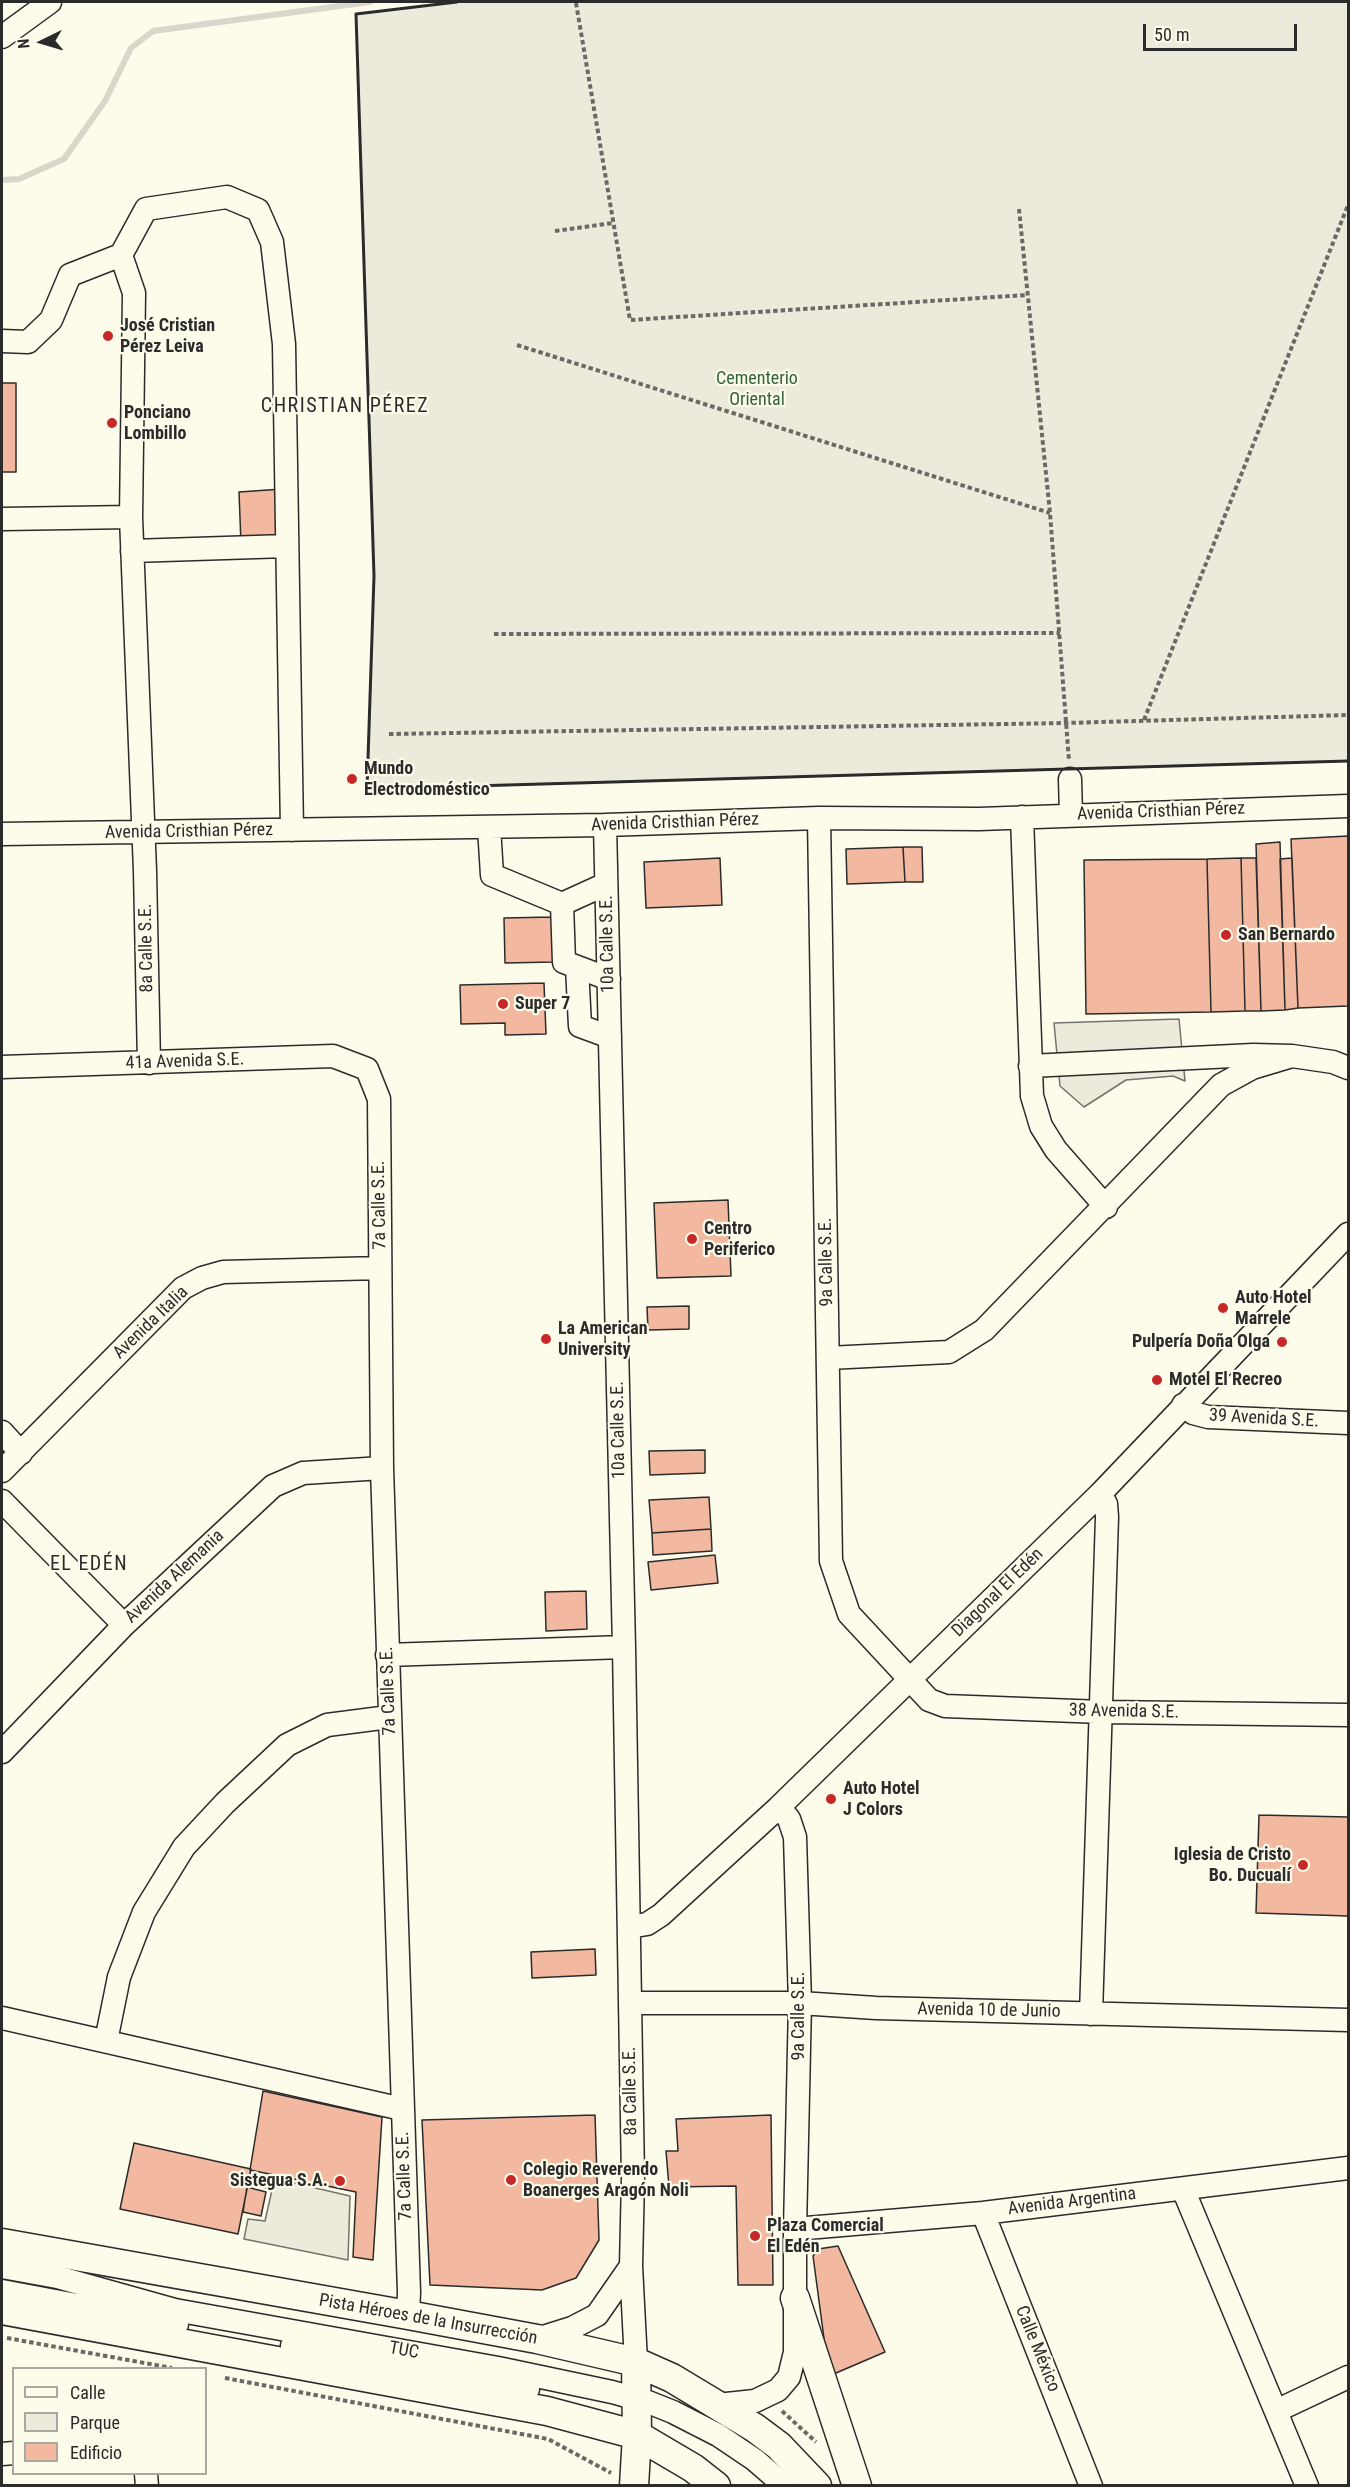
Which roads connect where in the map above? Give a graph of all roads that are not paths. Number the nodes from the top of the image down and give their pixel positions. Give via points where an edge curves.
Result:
1 (50, 2) edge
2 (2, 37) edge
3 (121, 255) junction
4 (2, 341) edge
5 (130, 517) junction
6 (2, 519) edge
7 (287, 546) junction
8 (132, 551) junction
9 (1070, 779) road end
10 (1348, 806) edge
11 (1071, 815) junction
12 (1022, 817) junction
13 (819, 818) junction
14 (605, 825) junction
15 (489, 827) junction
16 (292, 830) junction
17 (144, 832) junction
18 (2, 834) edge
19 (606, 884) junction
20 (562, 904) junction
21 (577, 967) junction
22 (609, 979) junction
23 (610, 1037) junction
24 (1292, 1056) junction
25 (149, 1063) junction
26 (1030, 1066) junction
27 (2, 1067) edge
28 (1348, 1068) edge
29 (367, 1069) joint
30 (1106, 1207) junction
31 (1348, 1234) edge
32 (380, 1268) junction
33 (828, 1358) junction
34 (1183, 1405) junction
35 (1348, 1423) edge
36 (2, 1432) edge
37 (21, 1453) junction
38 (382, 1468) junction
39 (2, 1471) edge
40 (1100, 1494) junction
41 (2, 1501) edge
42 (124, 1625) junction
43 (624, 1647) junction
44 (387, 1655) junction
45 (909, 1679) junction
46 (1102, 1712) junction
47 (1348, 1715) edge
48 (389, 1717) junction
49 (2, 1752) edge
50 (778, 1807) junction
51 (629, 1927) junction
52 (630, 2003) junction
53 (800, 2003) junction
54 (1091, 2014) junction
55 (2, 2018) edge
56 (1348, 2020) edge
57 (106, 2041) junction
58 (402, 2109) junction
59 (1348, 2168) edge
60 (1183, 2189) junction
61 (983, 2213) junction
62 (795, 2229) junction
63 (2, 2243) edge
64 (631, 2266) junction
65 (2, 2267) edge
66 (2, 2291) edge
67 (795, 2298) junction
68 (2, 2310) edge
69 (408, 2315) junction
70 (537, 2339) junction
71 (636, 2362) junction
72 (1348, 2377) edge
73 (717, 2405) junction
74 (1276, 2411) junction
75 (637, 2416) junction
76 (625, 2481) edge
77 (716, 2486) edge
78 (763, 2486) edge
79 (785, 2486) edge
80 (817, 2486) edge
81 (857, 2486) edge
82 (1091, 2486) edge
83 (1307, 2486) edge

1 - 2 street
3 - 4 street via 70,275 51,320 28,342
3 - 5 street, 8a Calle S.E. via 134,293
3 - 7 street via 146,209 227,197 258,210 272,242 284,344
5 - 6 street
5 - 8 street, 8a Calle S.E.
7 - 8 street
7 - 16 street
8 - 17 street, 8a Calle S.E.
9 - 11 street
10 - 11 street, Avenida Cristhian Pérez
11 - 12 street, Avenida Cristhian Pérez
12 - 13 street, Avenida Cristhian Pérez
12 - 26 street
13 - 14 street, Avenida Cristhian Pérez
13 - 33 street, 9a Calle S.E.
14 - 15 street, Avenida Cristhian Pérez
14 - 19 street, 10a Calle S.E.
15 - 16 street, Avenida Cristhian Pérez
15 - 20 street via 492,875
16 - 17 street, Avenida Cristhian Pérez
17 - 18 street, Avenida Cristhian Pérez
17 - 25 street, 8a Calle S.E.
19 - 20 street
19 - 22 street, 10a Calle S.E.
20 - 21 street via 564,962
21 - 22 street
21 - 23 street via 580,1026
22 - 23 street, 10a Calle S.E.
23 - 43 street, 10a Calle S.E.
24 - 26 street
24 - 28 street
24 - 30 street via 1252,1068 1221,1085
25 - 27 street, 41a Avenida S.E.
25 - 29 street, 41a Avenida S.E. via 333,1056
26 - 30 street via 1032,1096 1041,1126 1056,1150
29 - 32 street, 7a Calle S.E. via 379,1099
30 - 33 street via 984,1330 949,1352
31 - 34 street, Diagonal El Edén
32 - 37 street, Avenida Italia via 223,1272 202,1278 183,1288
32 - 38 street, 7a Calle S.E.
33 - 45 street, 9a Calle S.E. via 831,1561 849,1614
34 - 35 street, 39 Avenida S.E. via 1208,1417
34 - 40 street, Diagonal El Edén
36 - 37 street
37 - 39 street, Avenida Italia
38 - 42 street, Avenida Alemania via 303,1473 273,1486
38 - 44 street, 7a Calle S.E.
40 - 45 street, Diagonal El Edén
40 - 46 street via 1107,1517
41 - 42 street
42 - 49 street, Avenida Alemania
43 - 44 street
43 - 51 street, 10a Calle S.E.
44 - 48 street, 7a Calle S.E.
45 - 46 street, 38 Avenida S.E. via 929,1700 945,1706
45 - 50 street, Diagonal El Edén
46 - 47 street, 38 Avenida S.E.
46 - 54 street
48 - 57 street via 327,1725 287,1745 184,1847 144,1912 119,1977
48 - 58 street, 7a Calle S.E.
50 - 51 street, Diagonal El Edén via 661,1915 647,1924
50 - 53 street, 9a Calle S.E. via 789,1819 795,1837
51 - 52 street, 8a Calle S.E.
52 - 53 street, Avenida 10 de Junio
52 - 64 street, 8a Calle S.E.
53 - 54 street, Avenida 10 de Junio
53 - 62 street, 9a Calle S.E.
54 - 56 street, Avenida 10 de Junio
55 - 57 street
57 - 58 street
58 - 69 street, 7a Calle S.E.
59 - 60 street, Avenida Argentina
60 - 61 street, Avenida Argentina
60 - 74 street
61 - 62 street, Avenida Argentina
61 - 82 street, Calle México
62 - 67 street, 9a Calle S.E.
63 - 69 main road, Pista Héroes de la Insurrección
64 - 70 street via 597,2315
64 - 71 street, 8a Calle S.E.
65 - 75 street, TUC via 57,2277 175,2310 498,2368
66 - 75 street, TUC via 427,2374 529,2389
67 - 73 street, 9a Calle S.E. via 795,2352 784,2384 755,2401
67 - 81 main road
68 - 75 main road via 547,2411
69 - 70 main road, Pista Héroes de la Insurrección
70 - 71 main road, Pista Héroes de la Insurrección
71 - 73 main road, Pista Héroes de la Insurrección
71 - 75 main road
72 - 74 street
73 - 80 main road, Pista Héroes de la Insurrección via 779,2446
74 - 83 street
75 - 76 main road
75 - 77 main road
75 - 78 street, TUC via 663,2422 701,2442
75 - 79 street, TUC via 673,2412 718,2435

